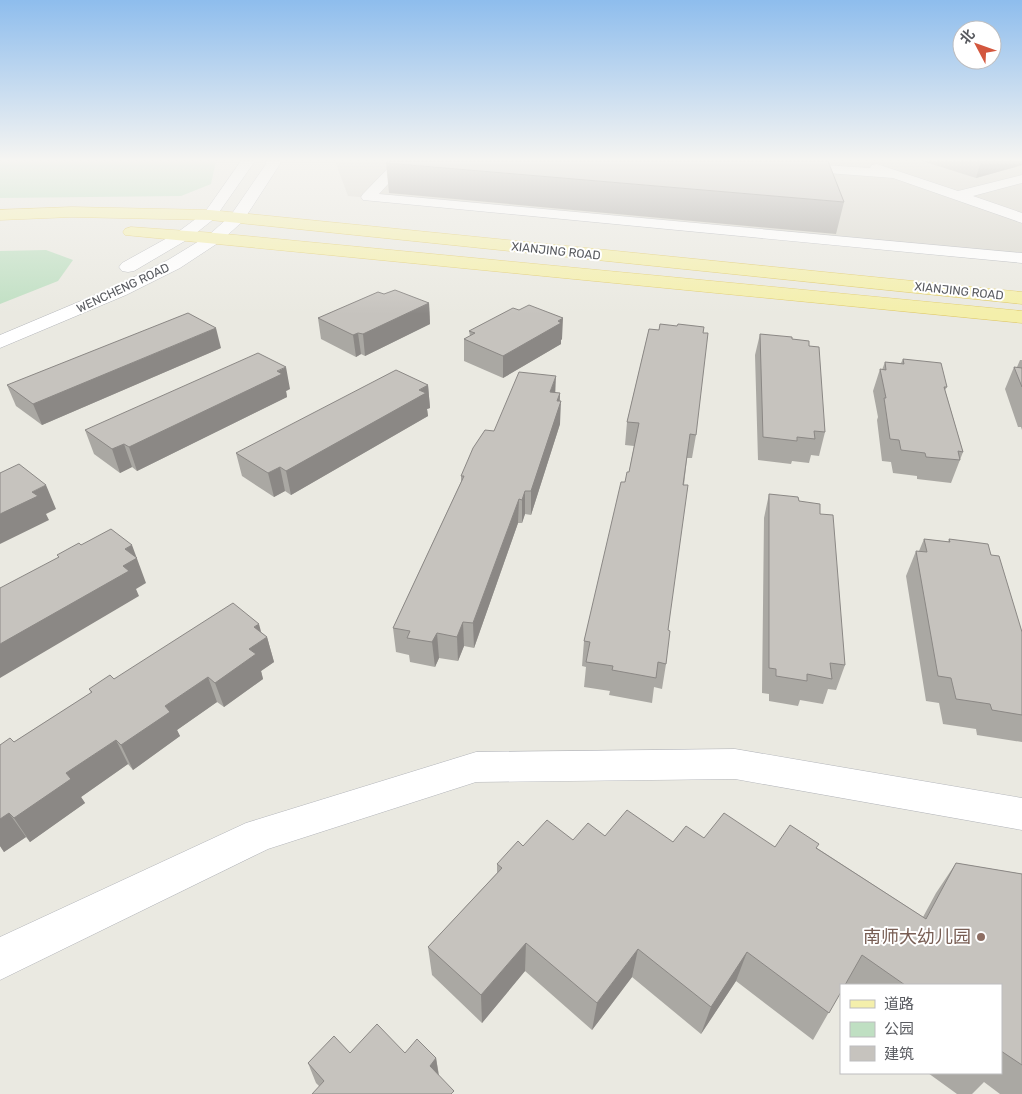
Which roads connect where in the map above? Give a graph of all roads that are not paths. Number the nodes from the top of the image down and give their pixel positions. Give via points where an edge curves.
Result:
1 (70, 212) edge
2 (74, 212) edge
3 (213, 212) edge
4 (241, 212) edge
5 (529, 212) edge
6 (1004, 212) edge
7 (0, 214) edge
8 (210, 216) junction
9 (237, 218) junction
10 (1022, 218) edge
11 (118, 232) dead end
12 (184, 235) junction
13 (215, 238) junction
14 (1022, 258) edge
15 (1022, 298) edge
16 (1022, 317) edge
17 (0, 324) edge
18 (0, 342) edge
19 (1022, 814) edge
20 (0, 959) edge

1 - 7 main road, XIANJING ROAD
2 - 8 main road, XIANJING ROAD
3 - 8 street, WENCHENG ROAD
4 - 9 street, WENCHENG ROAD
5 - 14 street
6 - 10 street
8 - 9 main road, XIANJING ROAD
8 - 12 street, WENCHENG ROAD
9 - 13 street, WENCHENG ROAD
9 - 15 main road, XIANJING ROAD
11 - 12 main road, XIANJING ROAD
12 - 13 main road, XIANJING ROAD
12 - 17 street, WENCHENG ROAD via 109,277
13 - 16 main road, XIANJING ROAD
13 - 18 street, WENCHENG ROAD via 174,264 120,291
19 - 20 street via 735,764 476,767 259,835

